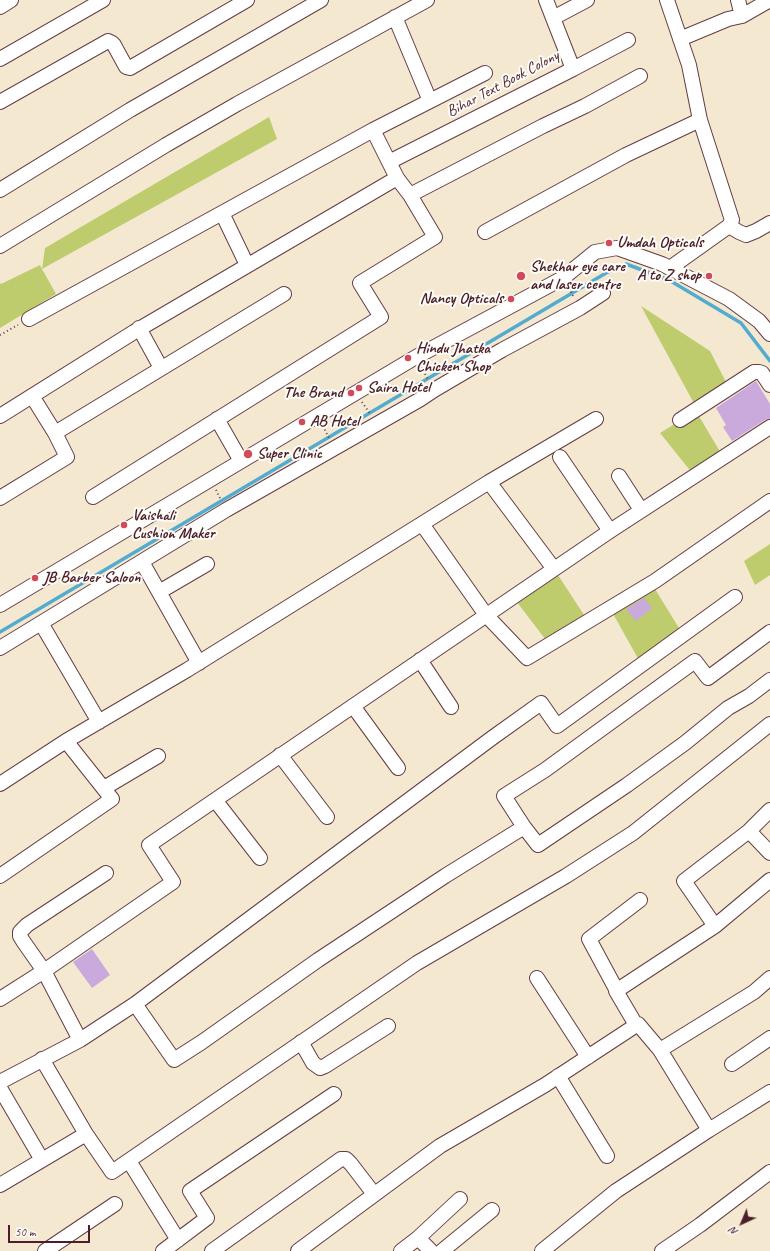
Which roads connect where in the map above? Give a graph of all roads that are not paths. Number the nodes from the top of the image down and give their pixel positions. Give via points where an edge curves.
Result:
1 (11, 0) edge
2 (103, 0) edge
3 (247, 0) edge
4 (321, 0) edge
5 (427, 0) edge
6 (546, 0) edge
7 (587, 0) edge
8 (667, 0) edge
9 (738, 0) edge
10 (770, 0) edge
11 (0, 7) edge
12 (742, 16) junction
13 (395, 17) junction
14 (553, 18) junction
15 (680, 39) junction
16 (628, 40) dead end
17 (0, 59) edge
18 (573, 69) junction
19 (485, 72) dead end
20 (640, 76) dead end
21 (430, 101) junction
22 (0, 102) edge
23 (700, 120) junction
24 (373, 130) junction
25 (389, 162) junction
26 (397, 178) junction
27 (0, 190) edge
28 (410, 195) junction
29 (222, 213) junction
30 (770, 223) edge
31 (729, 226) junction
32 (485, 232) dead end
33 (0, 246) edge
34 (247, 265) junction
35 (670, 268) junction
36 (602, 293) dead end
37 (284, 294) dead end
38 (29, 318) road end
39 (140, 328) junction
40 (770, 334) edge
41 (161, 368) junction
42 (770, 385) edge
43 (32, 396) junction
44 (0, 416) edge
45 (217, 419) junction
46 (596, 420) dead end
47 (680, 420) dead end
48 (770, 427) edge
49 (55, 433) junction
50 (560, 456) dead end
51 (241, 461) junction
52 (619, 476) dead end
53 (489, 482) junction
54 (93, 497) dead end
55 (0, 498) edge
56 (770, 501) edge
57 (641, 510) junction
58 (422, 524) junction
59 (610, 531) junction
60 (142, 562) junction
61 (207, 564) dead end
62 (554, 569) junction
63 (159, 592) junction
64 (735, 597) dead end
65 (0, 605) edge
66 (486, 615) junction
67 (41, 623) junction
68 (770, 632) edge
69 (0, 648) edge
70 (420, 660) junction
71 (199, 663) junction
72 (770, 680) edge
73 (353, 706) junction
74 (451, 707) dead end
75 (99, 722) junction
76 (770, 724) edge
77 (66, 741) junction
78 (280, 755) junction
79 (158, 756) dead end
80 (398, 768) dead end
81 (0, 784) edge
82 (104, 788) junction
83 (215, 800) junction
84 (770, 810) edge
85 (328, 817) dead end
86 (524, 827) junction
87 (749, 831) junction
88 (770, 853) edge
89 (260, 858) dead end
90 (106, 873) dead end
91 (0, 876) edge
92 (770, 880) edge
93 (640, 900) dead end
94 (715, 926) junction
95 (44, 971) junction
96 (537, 978) dead end
97 (770, 978) edge
98 (617, 991) junction
99 (1, 997) edge
100 (135, 1004) junction
101 (636, 1025) junction
102 (388, 1026) dead end
103 (770, 1038) edge
104 (80, 1040) junction
105 (301, 1042) junction
106 (660, 1050) junction
107 (588, 1057) junction
108 (42, 1059) junction
109 (732, 1064) dead end
110 (558, 1076) junction
111 (0, 1082) edge
112 (0, 1088) edge
113 (770, 1092) edge
114 (334, 1094) dead end
115 (708, 1130) junction
116 (86, 1134) junction
117 (608, 1156) dead end
118 (42, 1160) junction
119 (129, 1161) junction
120 (770, 1172) edge
121 (0, 1186) edge
122 (374, 1194) junction
123 (460, 1199) dead end
124 (115, 1204) dead end
125 (492, 1210) dead end
126 (418, 1238) junction
127 (178, 1240) junction
128 (45, 1251) edge
129 (163, 1251) edge
130 (212, 1251) edge
131 (298, 1251) edge
132 (401, 1251) edge
133 (431, 1251) edge
134 (442, 1251) edge
135 (542, 1251) edge
136 (662, 1251) edge

1 - 11 street
2 - 17 street
3 - 22 street via 130,68 126,67 112,43 108,41
4 - 27 street via 130,110
5 - 13 street
6 - 14 street, Bihar Text Book Colony
7 - 14 street
8 - 15 street
9 - 12 street
10 - 12 street
12 - 15 street via 728,19
13 - 21 street
13 - 33 street via 166,145
14 - 18 street, Bihar Text Book Colony
15 - 23 street via 689,65
16 - 18 street
18 - 25 street, Bihar Text Book Colony
19 - 21 street
20 - 28 street
21 - 24 street
23 - 31 street via 732,220
23 - 32 street via 626,155
24 - 25 street
24 - 29 street
25 - 26 street
26 - 28 street
26 - 34 street
28 - 45 street via 435,237 360,283 381,317
29 - 34 street
29 - 38 street
30 - 31 street via 746,235
31 - 35 street
34 - 39 street
35 - 40 street via 729,299 759,321
35 - 51 street via 617,248 595,252 563,278 416,357
36 - 60 street via 226,510
37 - 41 street
39 - 41 street
39 - 43 street
41 - 49 street
42 - 47 street via 762,373 754,372
43 - 44 street
43 - 49 street
45 - 51 street
45 - 54 street
46 - 53 street
48 - 57 street
49 - 55 street via 67,457
50 - 59 street
51 - 65 street
52 - 57 street
53 - 58 street
53 - 62 street
56 - 66 street via 655,580 527,658
57 - 59 street
58 - 66 street
58 - 71 street
59 - 62 street
60 - 63 street
60 - 67 street
61 - 63 street
62 - 66 street
63 - 71 street
64 - 100 street via 556,726 541,703
66 - 70 street
67 - 69 street
67 - 75 street
68 - 86 street via 708,678 695,661 546,770 504,796
70 - 73 street
70 - 74 street
71 - 75 street
72 - 86 street via 728,708 627,785 538,845
73 - 78 street
73 - 80 street
75 - 77 street
76 - 105 street via 633,833 566,876 417,963
77 - 81 street
77 - 82 street
78 - 83 street
78 - 85 street
79 - 82 street
82 - 91 street via 112,799
83 - 89 street
83 - 95 street via 149,845 173,882
84 - 87 street
86 - 100 street via 318,960 174,1060
87 - 88 street
87 - 94 street via 684,881
90 - 95 street via 20,932 23,941
92 - 94 street
93 - 98 street via 589,939
94 - 98 street
95 - 99 street
95 - 104 street
96 - 107 street
97 - 106 street via 754,992
98 - 101 street
100 - 104 street
101 - 106 street via 638,1024
101 - 107 street
102 - 105 street via 320,1068 313,1063
103 - 109 street
104 - 108 street
105 - 119 street
106 - 115 street
107 - 110 street
108 - 111 street
108 - 116 street
110 - 117 street
110 - 122 street via 440,1146
112 - 118 street
113 - 115 street
114 - 127 street via 190,1191 207,1218
115 - 135 street via 616,1191
116 - 118 street
116 - 119 street via 112,1172
118 - 121 street
119 - 127 street
120 - 136 street
122 - 130 street via 351,1164 346,1159 341,1159
122 - 131 street
123 - 126 street
124 - 128 street
125 - 134 street
126 - 132 street
126 - 133 street
127 - 129 street

